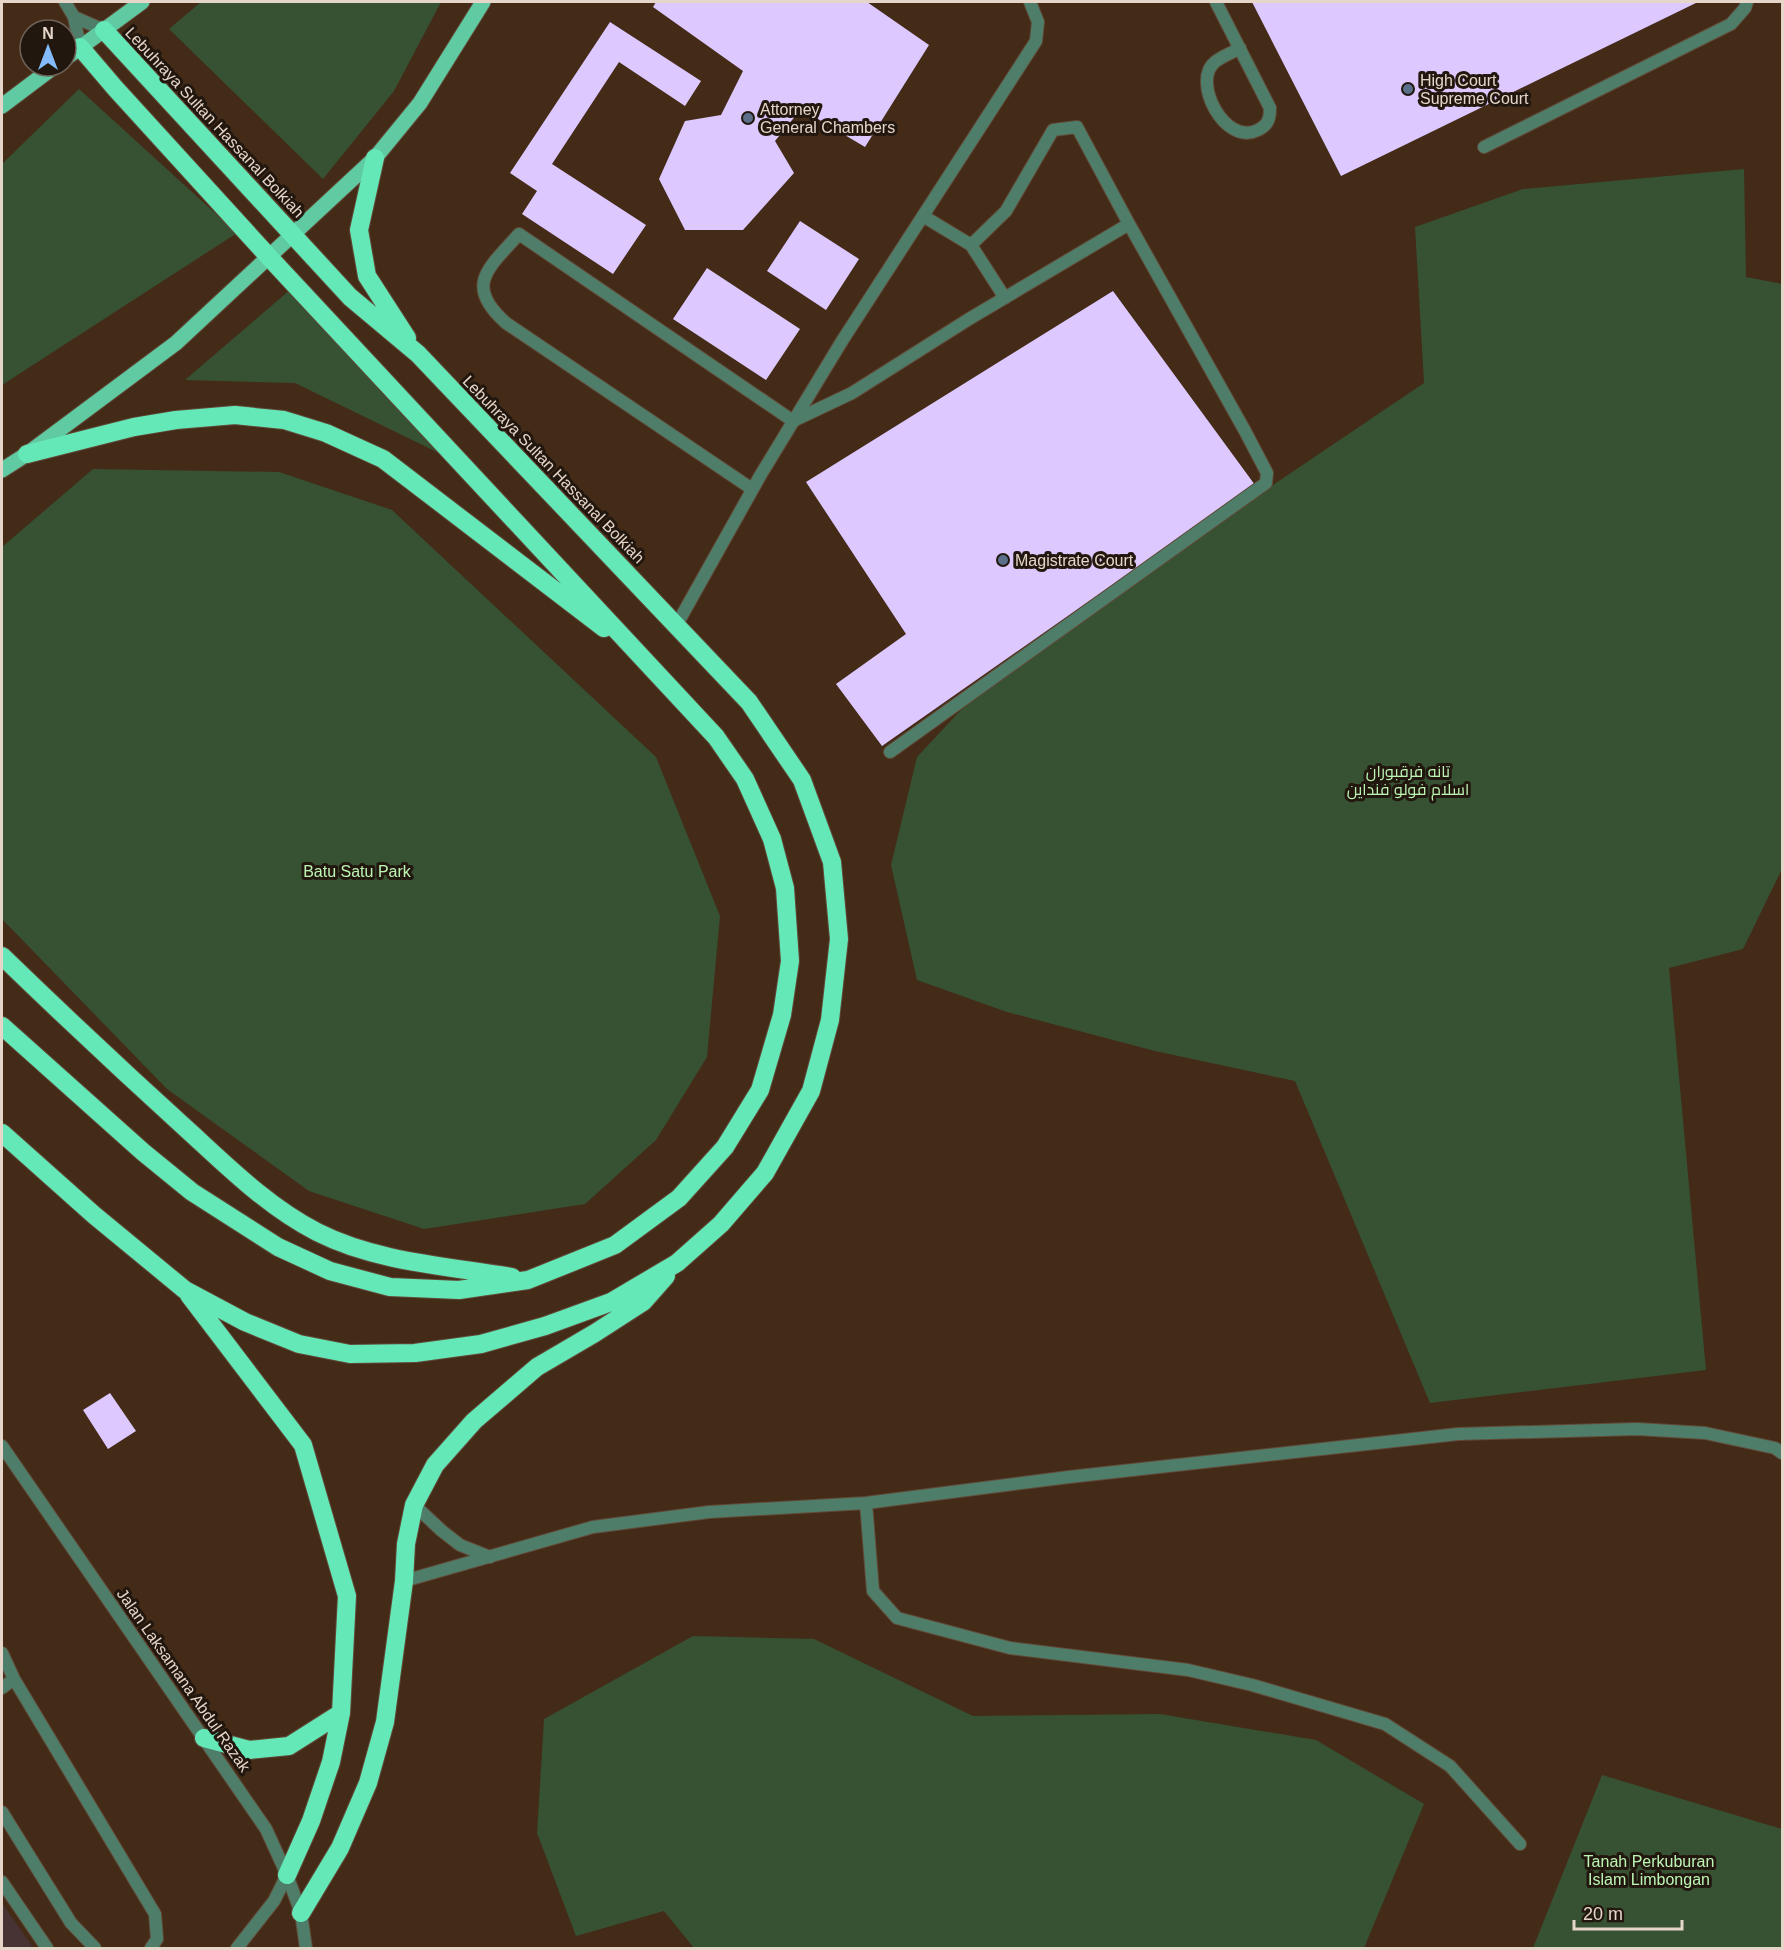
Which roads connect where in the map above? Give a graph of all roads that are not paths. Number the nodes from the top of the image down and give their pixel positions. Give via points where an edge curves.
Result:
1 (65, 2) edge
2 (142, 2) edge
3 (483, 2) edge
4 (1030, 2) edge
5 (1216, 2) edge
6 (1747, 2) edge
7 (74, 17) joint
8 (104, 30) junction
9 (78, 48) edge
10 (1240, 48) junction
11 (78, 56) edge
12 (39, 78) edge
13 (2, 106) edge
14 (1484, 147) dead end
15 (375, 158) junction
16 (923, 216) junction
17 (1130, 224) junction
18 (293, 234) junction
19 (971, 244) junction
20 (269, 257) junction
21 (1005, 298) junction
22 (418, 354) junction
23 (793, 421) junction
24 (27, 454) junction
25 (2, 470) edge
26 (752, 489) junction
27 (676, 626) junction
28 (646, 660) junction
29 (890, 752) dead end
30 (2, 956) edge
31 (2, 1026) edge
32 (2, 1133) edge
33 (677, 1263) junction
34 (528, 1280) junction
35 (185, 1290) junction
36 (2, 1446) edge
37 (1782, 1453) edge
38 (866, 1503) junction
39 (414, 1505) junction
40 (490, 1557) junction
41 (404, 1581) junction
42 (2, 1653) edge
43 (14, 1679) junction
44 (2, 1688) edge
45 (340, 1713) junction
46 (204, 1738) junction
47 (2, 1812) edge
48 (1520, 1844) dead end
49 (287, 1875) junction
50 (2, 1882) edge
51 (301, 1913) junction
52 (47, 1948) edge
53 (94, 1948) edge
54 (151, 1948) edge
55 (237, 1948) edge
56 (306, 1948) edge

1 - 7 street
2 - 8 main road
3 - 15 main road via 420,103
4 - 16 street via 1038,22 1036,41
5 - 10 street
6 - 14 street via 1731,24
7 - 8 street, Lebuhraya Sultan Hassanal Bolkiah
8 - 9 main road
8 - 18 highway, Lebuhraya Sultan Hassanal Bolkiah
10 - 10 street via 1214,62 1206,76 1208,93 1224,124 1237,133 1252,133 1264,127 1270,118 1270,108
11 - 20 highway via 123,96
12 - 13 main road
15 - 18 main road
15 - 22 highway via 359,230 367,276
16 - 19 street
16 - 23 street
17 - 19 street via 1077,127 1053,130 1006,211
17 - 21 street
17 - 29 street via 1245,431 1267,473 1266,483
18 - 20 main road
18 - 22 highway, Lebuhraya Sultan Hassanal Bolkiah via 350,297
19 - 21 street
20 - 24 main road via 176,343
20 - 28 highway
21 - 23 street via 852,393
22 - 27 highway, Lebuhraya Sultan Hassanal Bolkiah
23 - 26 street
23 - 26 street via 519,234 484,277 484,294 490,308 506,323
24 - 25 main road
24 - 28 highway via 134,427 235,415 284,420 315,430 383,459
26 - 27 street
27 - 33 highway, Lebuhraya Sultan Hassanal Bolkiah via 749,702 802,780 831,862 839,939 830,1020 811,1091 765,1173 721,1224
28 - 34 highway via 716,737 745,779 772,838 785,888 790,961 782,1016 760,1090 725,1147 679,1198 615,1245
30 - 34 highway via 272,1203 316,1232 354,1248 399,1259
31 - 34 highway via 192,1192 278,1247 330,1271 390,1287 459,1290
32 - 35 highway, Lebuhraya Sultan Hassanal Bolkiah
33 - 35 highway, Lebuhraya Sultan Hassanal Bolkiah via 611,1302 545,1326 481,1344 416,1353 350,1354 299,1344 245,1322
33 - 39 highway via 643,1302 537,1367 474,1421 435,1465
35 - 45 highway via 303,1445 347,1596
36 - 46 street, Jalan Laksamana Abdul Razak
37 - 38 street via 1775,1448 1705,1433 1636,1429 1458,1434
38 - 40 street via 709,1512 593,1527
38 - 48 street via 873,1591 897,1618 1010,1648 1188,1670 1385,1724 1450,1766
39 - 40 street via 460,1545
39 - 41 highway
40 - 41 street
41 - 51 highway via 385,1722 368,1783 340,1848
42 - 43 street
43 - 44 street
43 - 54 street via 155,1914 157,1939
45 - 46 highway via 289,1746 249,1750
45 - 49 highway via 331,1762
46 - 49 street, Jalan Laksamana Abdul Razak via 266,1829
47 - 53 street via 71,1923
49 - 51 street, Jalan Laksamana Abdul Razak
49 - 55 street via 274,1901
50 - 52 street
51 - 56 street, Jalan Laksamana Abdul Razak

